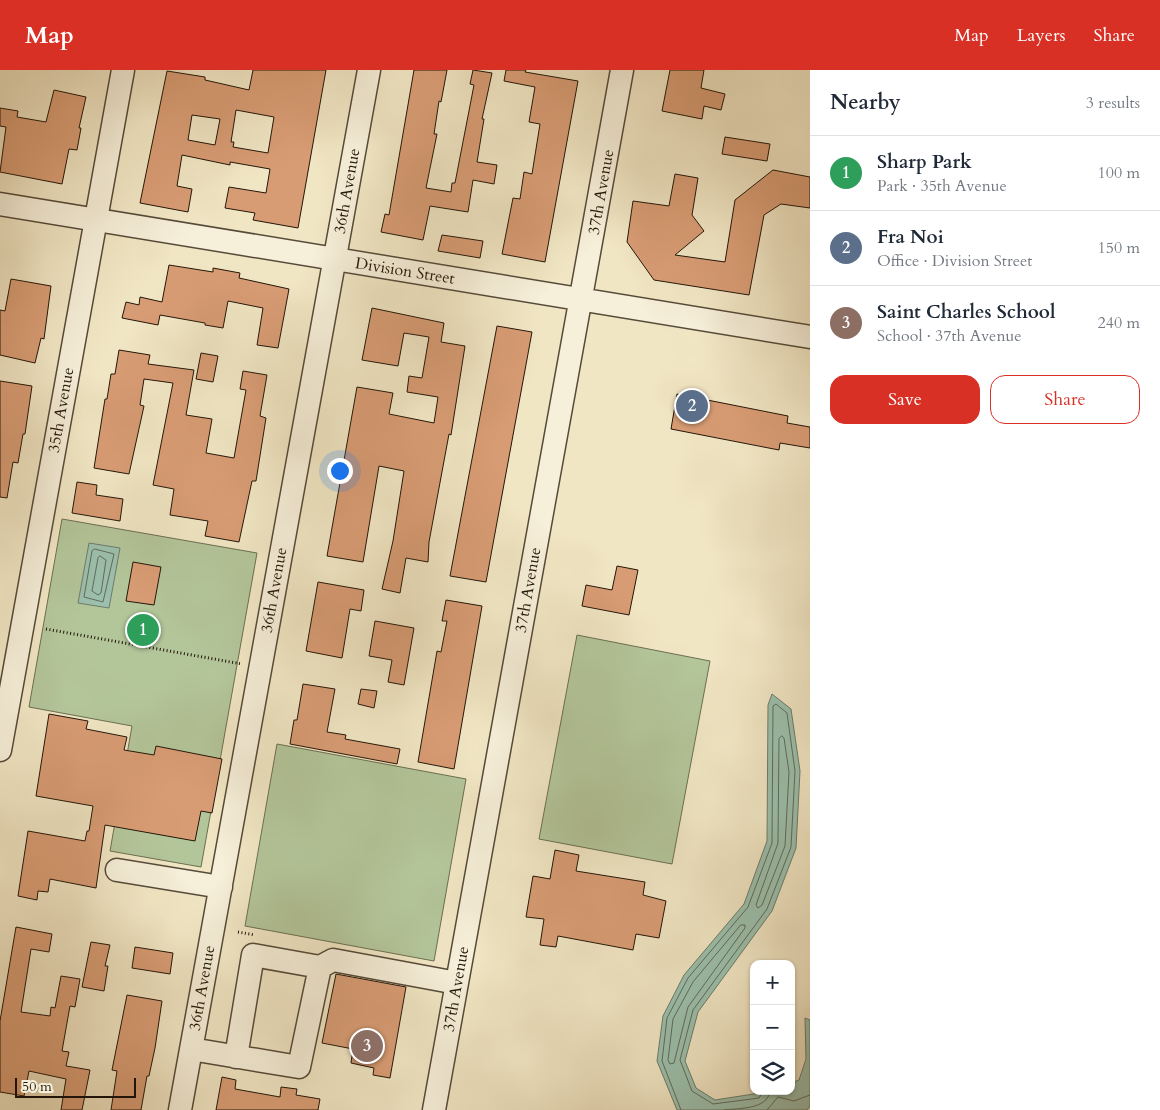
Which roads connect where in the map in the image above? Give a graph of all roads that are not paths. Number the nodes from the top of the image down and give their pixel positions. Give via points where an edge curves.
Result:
1 (123, 70) edge
2 (369, 70) edge
3 (622, 70) edge
4 (0, 204) edge
5 (96, 220) junction
6 (334, 259) junction
7 (581, 300) junction
8 (810, 337) edge
9 (0, 750) edge
10 (117, 870) dead end
11 (220, 887) junction
12 (320, 967) junction
13 (457, 983) junction
14 (191, 1049) junction
15 (236, 1057) junction
16 (180, 1110) edge
17 (434, 1110) edge

1 - 5 street, 35th Avenue
2 - 6 street, 36th Avenue
3 - 7 street, 37th Avenue
4 - 5 street, Division Street
5 - 6 street, Division Street
5 - 9 street, 35th Avenue
6 - 7 street, Division Street
6 - 11 street, 36th Avenue
7 - 8 street, Division Street
7 - 13 street, 37th Avenue
10 - 11 street
11 - 14 street, 36th Avenue
12 - 13 street via 333,960
12 - 15 street via 299,1067
12 - 15 street via 253,954
13 - 17 street, 37th Avenue
14 - 15 street
14 - 16 street, 36th Avenue

